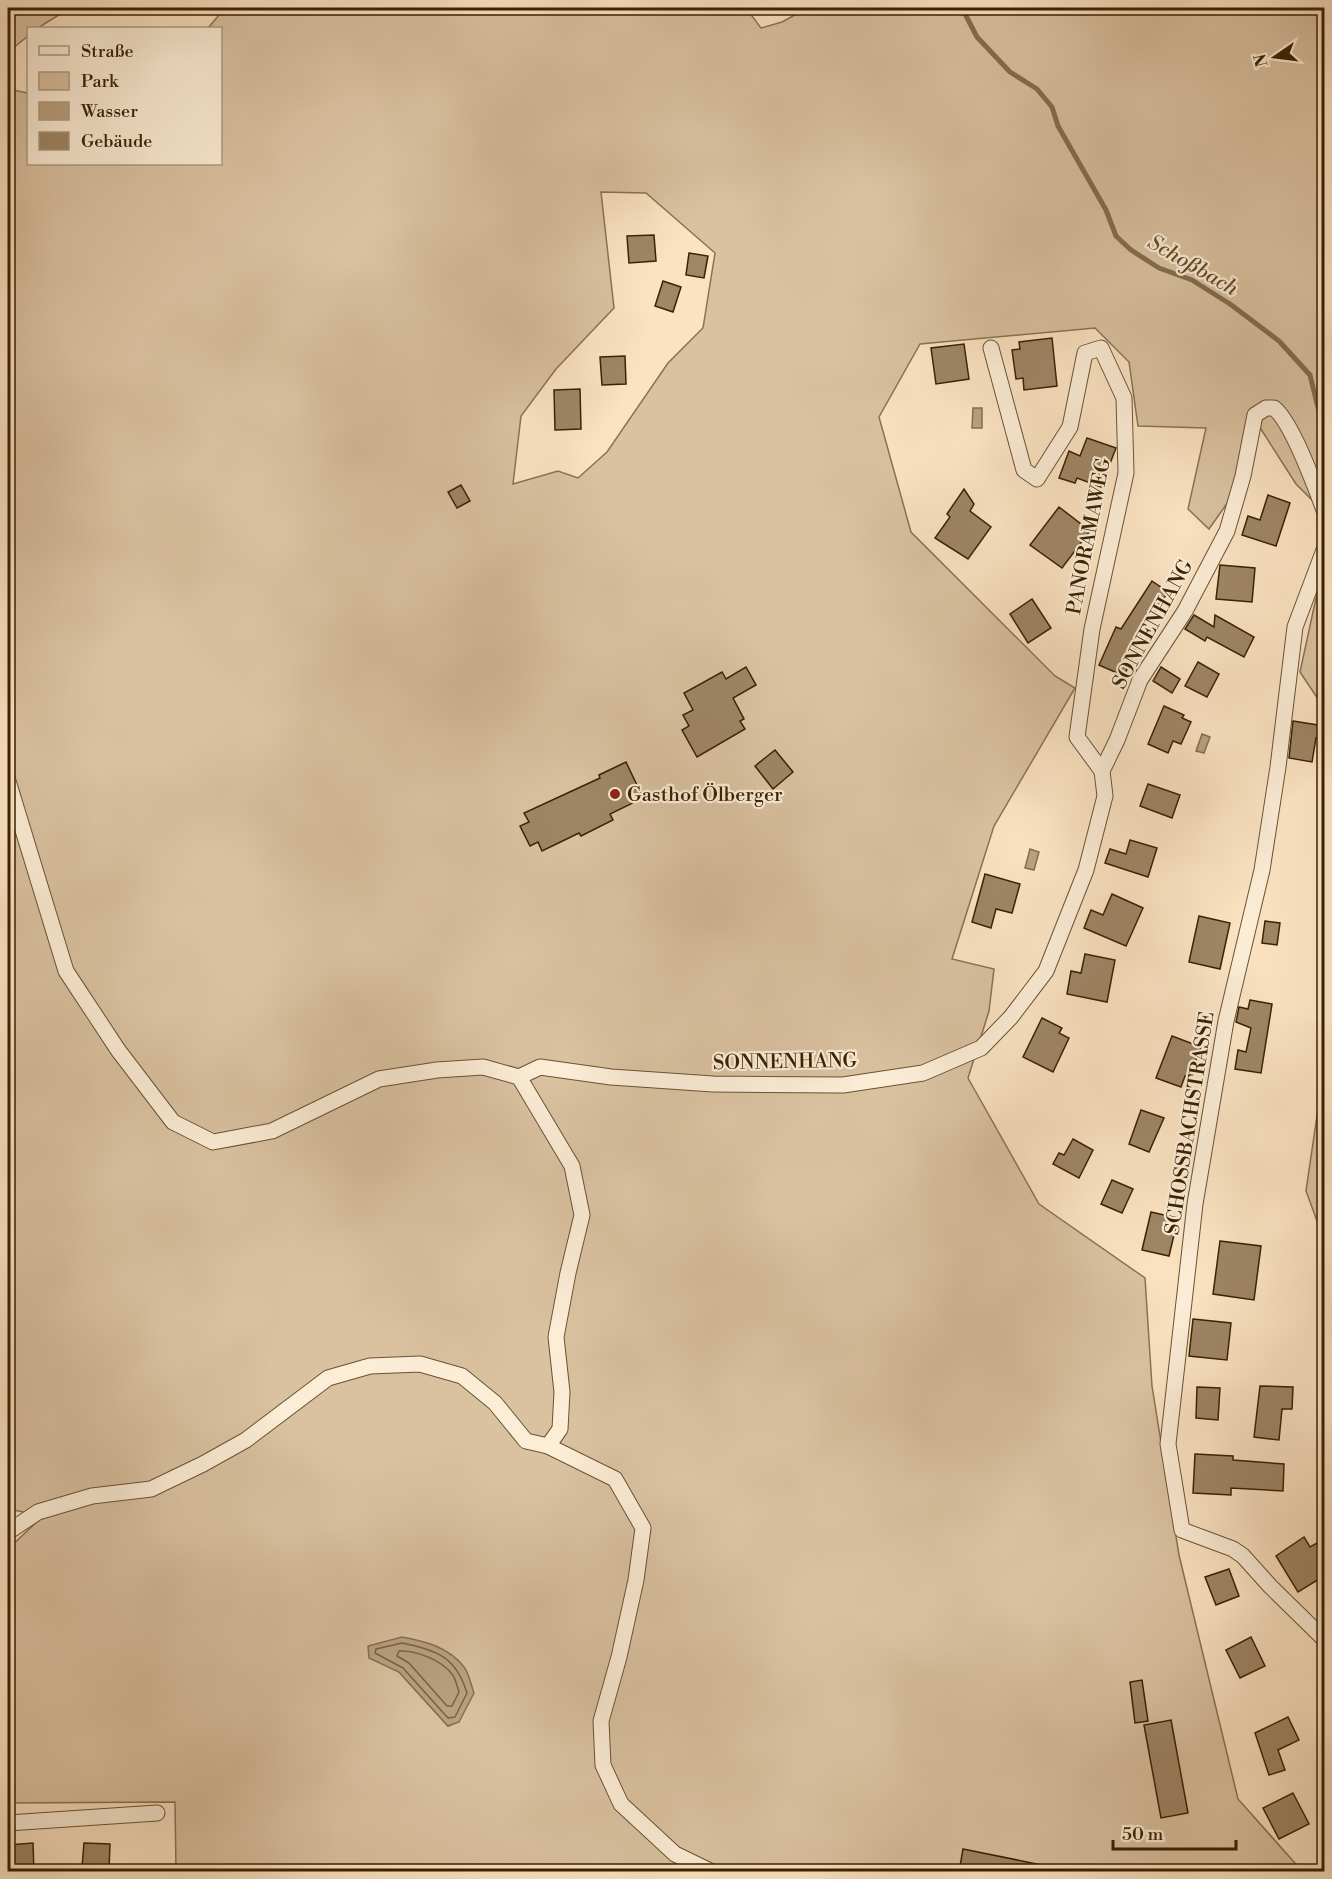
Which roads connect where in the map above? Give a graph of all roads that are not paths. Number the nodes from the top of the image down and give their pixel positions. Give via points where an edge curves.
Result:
1 (991, 348) dead end
2 (1324, 510) edge
3 (1324, 550) edge
4 (1102, 771) junction
5 (8, 782) edge
6 (519, 1077) junction
7 (548, 1446) junction
8 (8, 1532) edge
9 (1324, 1639) edge
10 (157, 1813) dead end
11 (8, 1823) edge
12 (712, 1872) edge

1 - 4 street, PANORAMAWEG via 1023,470 1037,479 1070,427 1085,353 1101,348 1124,398 1126,473 1092,629 1077,737
2 - 4 street, SONNENHANG via 1281,413 1266,408 1255,415 1227,531 1185,611 1140,680
3 - 9 street, SCHOSSBACHSTRASSE via 1295,627 1262,870 1226,1021 1195,1204 1168,1444 1182,1530 1243,1556
4 - 6 street, SONNENHANG via 1105,796 1086,870 1046,971 981,1048 923,1073 843,1085 713,1084 611,1077 540,1067
5 - 6 street via 66,971 172,1122 213,1142 272,1131 380,1079 483,1067
6 - 7 street via 572,1166 582,1215 556,1336 562,1392 560,1429
7 - 8 street via 526,1441 495,1403 462,1377 420,1364 370,1366 328,1378 246,1440 151,1489 92,1496 38,1512
7 - 12 street via 615,1479 643,1528 636,1580 601,1721 603,1765 621,1804 675,1854
10 - 11 street

